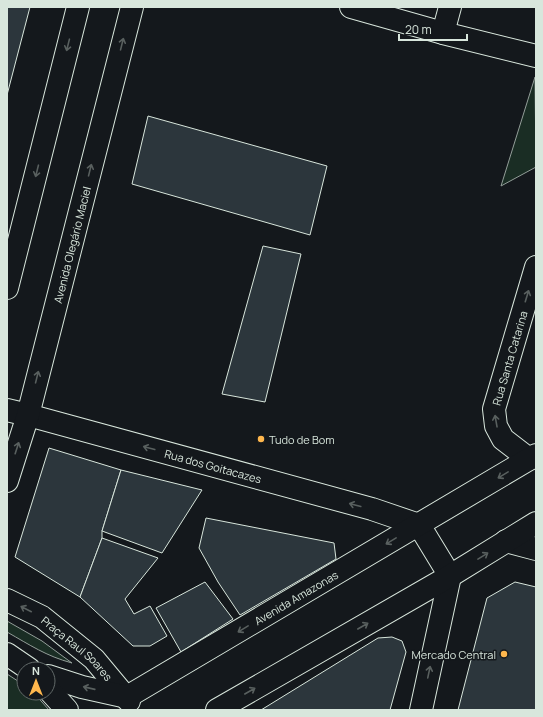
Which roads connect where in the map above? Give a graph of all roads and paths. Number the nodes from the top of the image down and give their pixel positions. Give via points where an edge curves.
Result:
1 (78, 7) edge
2 (132, 7) edge
3 (351, 7) edge
4 (450, 7) edge
5 (443, 33) junction
6 (536, 56) edge
7 (536, 267) edge
8 (7, 288) edge
9 (17, 413) edge
10 (533, 457) edge
11 (7, 481) edge
12 (536, 523) edge
13 (419, 525) junction
14 (506, 541) junction
15 (536, 550) edge
16 (450, 576) junction
17 (7, 600) edge
18 (7, 654) edge
19 (17, 661) edge
20 (56, 678) edge
21 (56, 698) edge
22 (131, 704) edge
23 (66, 710) edge
24 (217, 710) edge
25 (421, 710) edge

1 -> 8 main road
9 -> 2 main road, Avenida Olegário Maciel
3 - 5 main road
4 - 5 main road
5 - 6 main road
10 -> 7 main road, Rua Santa Catarina via 502,439 496,426 494,409
11 -> 9 main road, Avenida Olegário Maciel
13 -> 9 main road, Rua dos Goitacazes via 372,509
10 -> 13 main road, Avenida Amazonas
12 - 14 main road
13 - 16 main road
13 -> 22 main road, Avenida Amazonas
14 - 15 main road
16 -> 14 main road
24 -> 16 main road
25 -> 16 main road
22 -> 17 main road, Praça Raul Soares via 94,659 42,617
18 - 19 main road
22 -> 20 main road
21 - 23 main road

